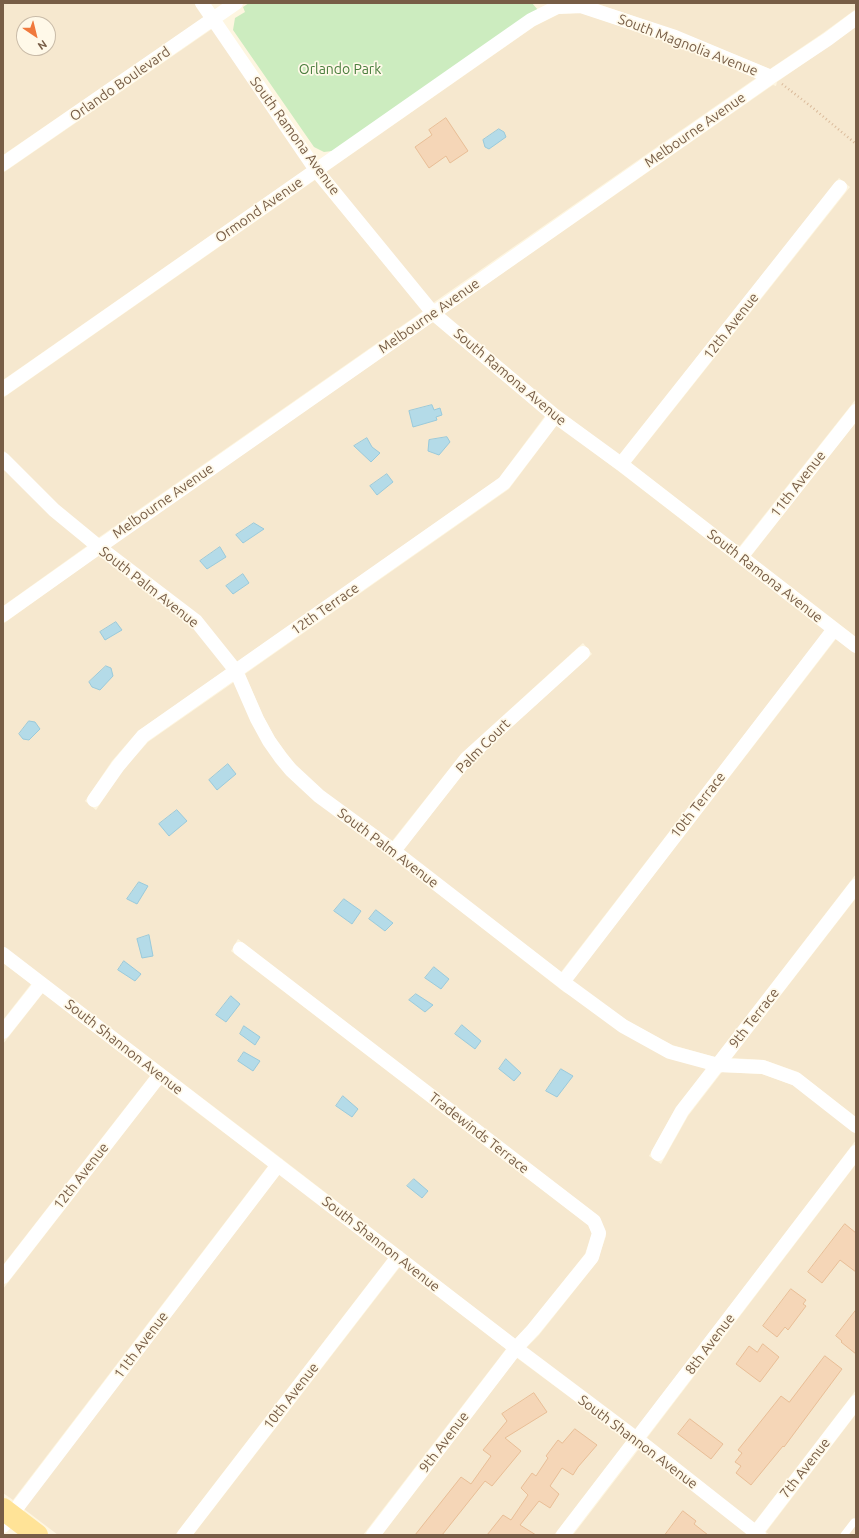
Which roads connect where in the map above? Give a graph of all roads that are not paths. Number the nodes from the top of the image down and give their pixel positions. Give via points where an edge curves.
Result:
1 (202, 3) edge
2 (236, 3) edge
3 (557, 7) joint
4 (856, 18) edge
5 (213, 19) junction
6 (771, 77) junction
7 (3, 164) edge
8 (316, 170) junction
9 (840, 187) dead end
10 (433, 313) junction
11 (3, 389) edge
12 (856, 411) edge
13 (555, 416) junction
14 (3, 459) edge
15 (621, 464) junction
16 (99, 547) junction
17 (741, 557) junction
18 (3, 615) edge
19 (834, 629) junction
20 (856, 646) edge
21 (583, 653) dead end
22 (236, 671) junction
23 (94, 800) dead end
24 (394, 851) junction
25 (856, 886) edge
26 (240, 949) dead end
27 (3, 954) edge
28 (562, 982) junction
29 (41, 984) junction
30 (3, 1032) edge
31 (718, 1065) junction
32 (160, 1075) junction
33 (856, 1126) edge
34 (856, 1152) edge
35 (658, 1154) dead end
36 (278, 1165) junction
37 (398, 1257) junction
38 (3, 1277) edge
39 (516, 1348) junction
40 (856, 1402) edge
41 (637, 1439) junction
42 (6, 1516) edge
43 (854, 1522) dead end
44 (756, 1534) edge
45 (37, 1535) edge
46 (184, 1535) edge
47 (373, 1535) edge
48 (563, 1535) edge
49 (844, 1535) edge

1 - 5 street, South Ramona Avenue
2 - 5 street, Orlando Boulevard
3 - 6 street, South Magnolia Avenue via 581,6 675,37
3 - 8 street, Ormond Avenue via 531,20
4 - 6 street, Melbourne Avenue
5 - 7 street, Orlando Boulevard
5 - 8 street, South Ramona Avenue
6 - 10 street, Melbourne Avenue
8 - 10 street, South Ramona Avenue
8 - 11 street, Ormond Avenue
9 - 15 street, 12th Avenue
10 - 13 street, South Ramona Avenue
10 - 16 street, Melbourne Avenue
12 - 17 street, 11th Avenue
13 - 15 street, South Ramona Avenue
13 - 22 street, 12th Terrace via 504,483
14 - 16 street, South Palm Avenue via 54,510
15 - 17 street, South Ramona Avenue
16 - 18 street, Melbourne Avenue
16 - 22 street, South Palm Avenue via 196,621
17 - 19 street, South Ramona Avenue
19 - 20 street, South Ramona Avenue
19 - 28 street, 10th Terrace
21 - 24 street, Palm Court via 466,759
22 - 23 street, 12th Terrace via 143,736
22 - 24 street, South Palm Avenue via 269,741 291,770 319,796
24 - 28 street, South Palm Avenue
25 - 31 street, 9th Terrace
26 - 39 street, Tradewinds Terrace via 594,1221 599,1233 592,1257
27 - 29 street, South Shannon Avenue
28 - 31 street, South Palm Avenue via 623,1026 670,1052
29 - 30 street
29 - 32 street, South Shannon Avenue
31 - 33 street, South Palm Avenue via 763,1067 796,1079
31 - 35 street, 9th Terrace via 682,1111
32 - 36 street, South Shannon Avenue
32 - 38 street, 12th Avenue
34 - 41 street, 8th Avenue
36 - 37 street, South Shannon Avenue
36 - 42 street, 11th Avenue
37 - 39 street, South Shannon Avenue
37 - 46 street, 10th Avenue
39 - 41 street, South Shannon Avenue
39 - 47 street, 9th Avenue
40 - 44 street, 7th Avenue
41 - 44 street, South Shannon Avenue
41 - 48 street, 8th Avenue
42 - 45 main road
43 - 49 lane

